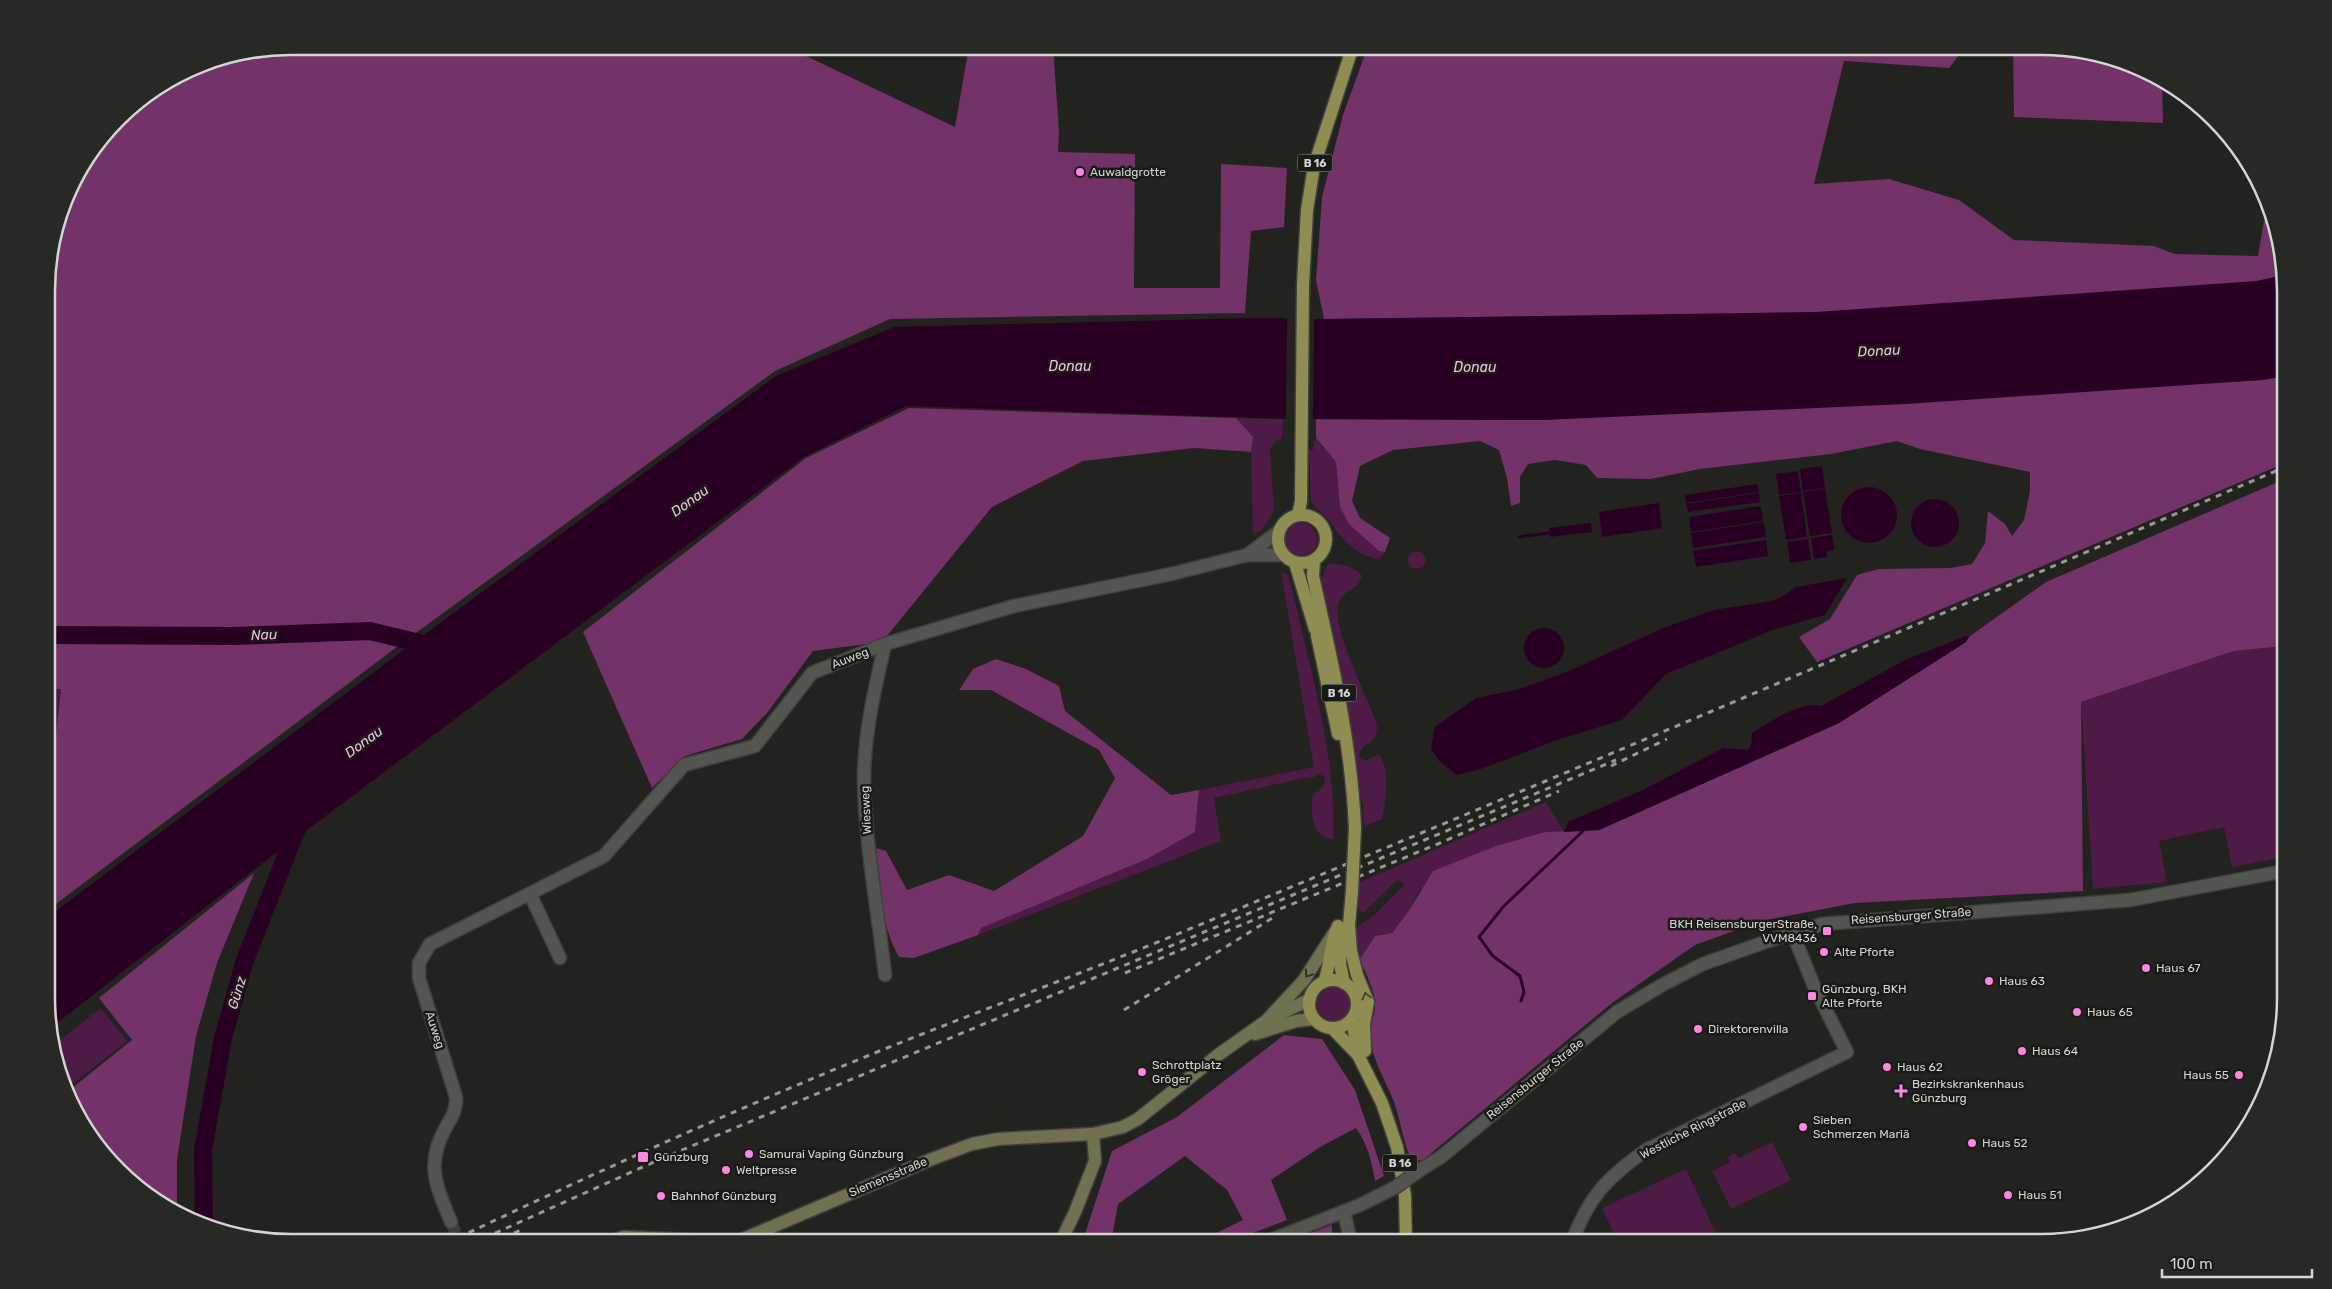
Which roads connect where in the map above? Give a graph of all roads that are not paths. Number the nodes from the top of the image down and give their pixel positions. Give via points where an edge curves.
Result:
1 (1350, 55) edge
2 (1298, 515) junction
3 (1278, 532) junction
4 (1247, 555) junction
5 (1283, 555) junction
6 (1314, 561) junction
7 (1295, 563) junction
8 (1318, 596) junction
9 (1317, 636) junction
10 (884, 644) junction
11 (1351, 829) junction
12 (2277, 872) edge
13 (530, 894) junction
14 (1341, 927) junction
15 (1793, 934) junction
16 (560, 958) dead end
17 (885, 975) dead end
18 (1324, 982) junction
19 (1344, 983) junction
20 (1310, 999) junction
21 (1314, 1019) junction
22 (1352, 1019) junction
23 (1266, 1021) junction
24 (1332, 1028) junction
25 (1241, 1039) junction
26 (1358, 1055) junction
27 (1374, 1088) junction
28 (1094, 1134) junction
29 (1344, 1212) junction
30 (451, 1222) tunnel mouth
31 (755, 1234) edge
32 (1064, 1234) edge
33 (1287, 1234) edge
34 (1349, 1234) edge
35 (1406, 1234) edge
36 (1575, 1234) edge

1 - 2 main road, B 16 via 1314,166 1307,210 1301,501
2 - 3 main road via 1286,521
2 - 6 main road via 1311,517 1324,530 1324,550
3 - 4 street, Auweg
3 - 5 main road
4 - 5 street, Auweg
4 - 10 street, Auweg via 1014,606
5 - 7 main road
6 - 7 main road
6 - 8 main road, B 16 via 1313,576
7 - 9 main road
8 - 9 main road, B 16
8 - 11 main road, B 16 via 1352,770
9 - 11 main road, B 16 via 1342,755
10 - 13 street, Auweg via 812,673 755,746 684,765 604,856
10 - 17 street, Wiesweg via 864,778 869,862
11 - 14 main road, B 16 via 1348,892
12 - 15 street, Reisensburger Straße via 2130,900 1822,924
13 - 16 street
13 - 30 street, Auweg via 430,944 420,963 419,978 456,1097 455,1112 435,1154 434,1172 436,1186
14 - 18 main road, B 16
14 - 19 main road, B 16 via 1340,964
14 -> 23 main road via 1304,980
27 -> 14 main road, B 16 via 1363,1040 1368,1002
15 - 29 street, Reisensburger Straße, bridge via 1703,964 1617,1012 1446,1152 1396,1187
15 - 36 street, Westliche Ringstraße via 1814,986 1847,1052 1646,1150 1616,1171 1596,1194
18 - 19 main road
18 - 20 main road, B 16
19 - 22 main road, B 16 via 1354,993 1357,1002
20 - 21 main road
20 - 23 main road
21 - 24 main road, B 16 via 1322,1026
21 - 25 main road via 1284,1024
22 - 24 main road
22 - 26 main road, B 16
23 - 25 main road
24 - 26 main road, B 16
25 - 28 main road, Siemensstraße via 1138,1118 1123,1127
26 - 27 main road, B 16
27 - 35 main road, B 16 via 1397,1147 1405,1196
28 - 31 main road, Siemensstraße via 998,1139 972,1144
28 - 32 main road via 1095,1161
29 - 33 street, Reisensburger Straße
29 - 34 street

